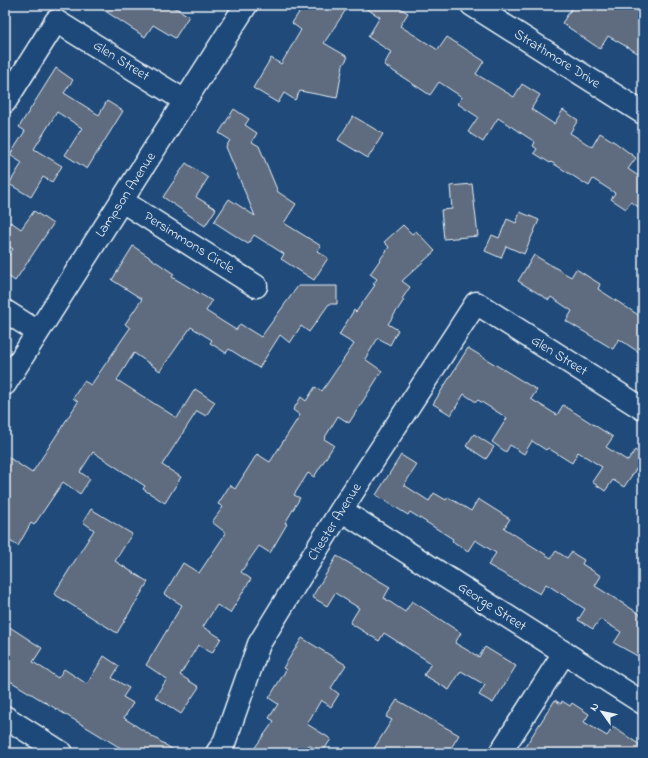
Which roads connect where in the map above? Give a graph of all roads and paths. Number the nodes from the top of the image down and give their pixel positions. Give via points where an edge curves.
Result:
1 (246, 5) edge
2 (472, 5) edge
3 (5, 102) edge
4 (185, 102) junction
5 (643, 113) edge
6 (122, 201) junction
7 (256, 286) dead end
8 (476, 303) joint
9 (5, 311) edge
10 (38, 332) junction
11 (5, 384) edge
12 (643, 408) edge
13 (341, 510) junction
14 (564, 653) junction
15 (643, 703) edge
16 (5, 717) edge
17 (62, 753) edge
18 (217, 753) edge
19 (500, 753) edge

1 - 4 street, Lampson Avenue
2 - 5 street, Strathmore Drive
3 - 4 street, Glen Street via 56,21
4 - 6 street, Lampson Avenue
6 - 7 street, Persimmons Circle
6 - 10 street, Lampson Avenue
8 - 12 street, Glen Street
8 - 13 street, Chester Avenue
9 - 10 street
10 - 11 street, Lampson Avenue
13 - 14 street, George Street
13 - 18 street, Chester Avenue via 259,644 224,743
14 - 15 street, George Street
14 - 19 street
16 - 17 street

